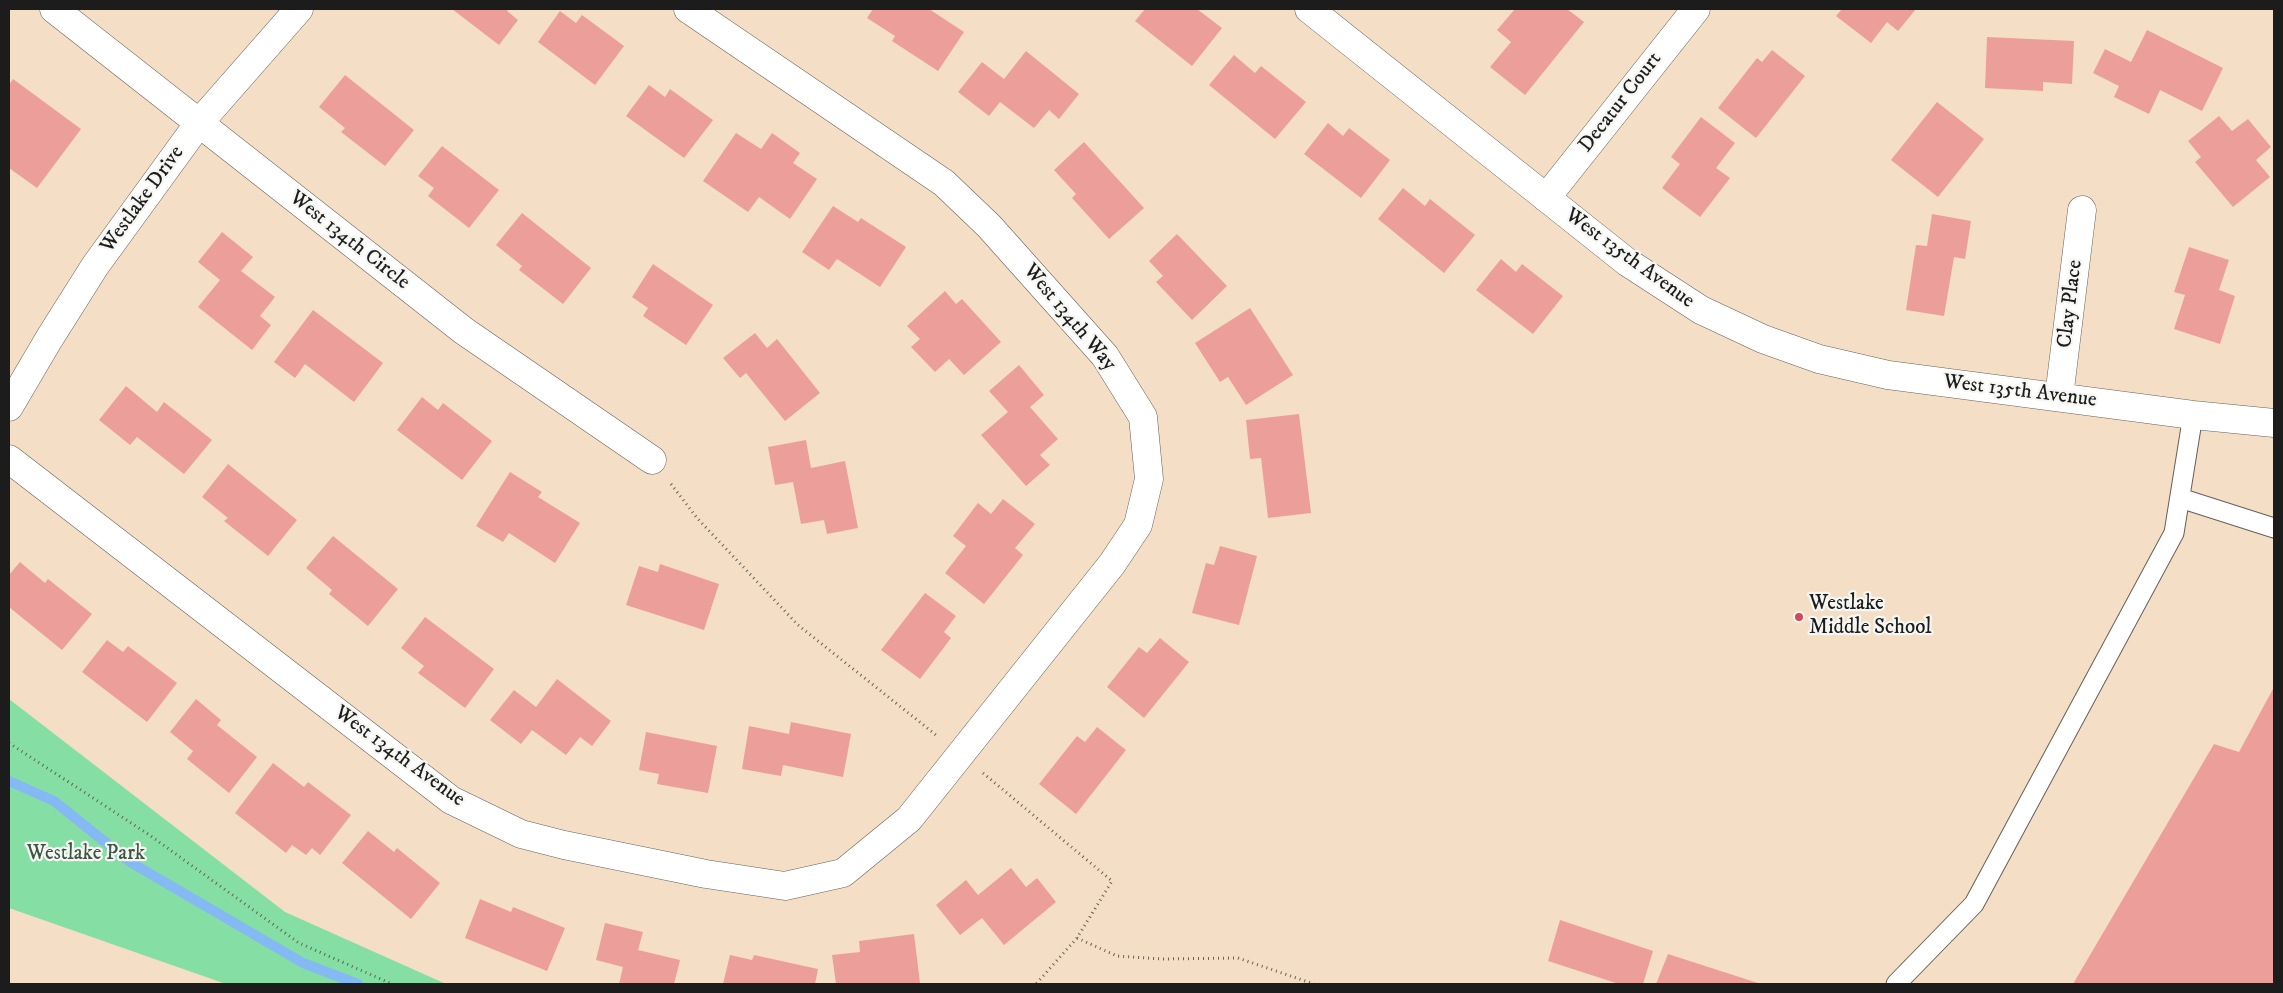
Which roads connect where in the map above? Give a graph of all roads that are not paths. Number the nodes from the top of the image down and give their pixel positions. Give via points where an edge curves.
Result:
1 (54, 9) edge
2 (299, 9) edge
3 (688, 9) edge
4 (1309, 9) edge
5 (1696, 9) edge
6 (199, 123) junction
7 (1546, 198) junction
8 (2082, 210) dead end
9 (2059, 398) junction
10 (9, 407) edge
11 (2193, 415) junction
12 (2274, 424) edge
13 (9, 459) edge
14 (652, 460) road end
15 (2180, 498) junction
16 (2274, 528) edge
17 (960, 754) joint
18 (1896, 984) edge

1 - 6 street, West 134th Circle
2 - 6 street, Westlake Drive
3 - 17 street, West 134th Way via 944,183 990,226 1105,356 1143,417 1149,479 1138,525 1112,564
4 - 7 street, West 135th Avenue
5 - 7 street, Decatur Court
6 - 10 street, Westlake Drive via 95,266
6 - 14 street, West 134th Circle via 464,331
7 - 9 street, West 135th Avenue via 1627,262 1702,310 1762,339 1819,359 1888,375
8 - 9 street, Clay Place
9 - 11 street, West 135th Avenue
11 - 12 street, West 135th Avenue
11 - 15 lane
13 - 17 street, West 134th Avenue via 450,800 521,834 706,874 785,886 843,873 910,819
15 - 16 lane
15 - 18 lane via 2174,533 1974,904

